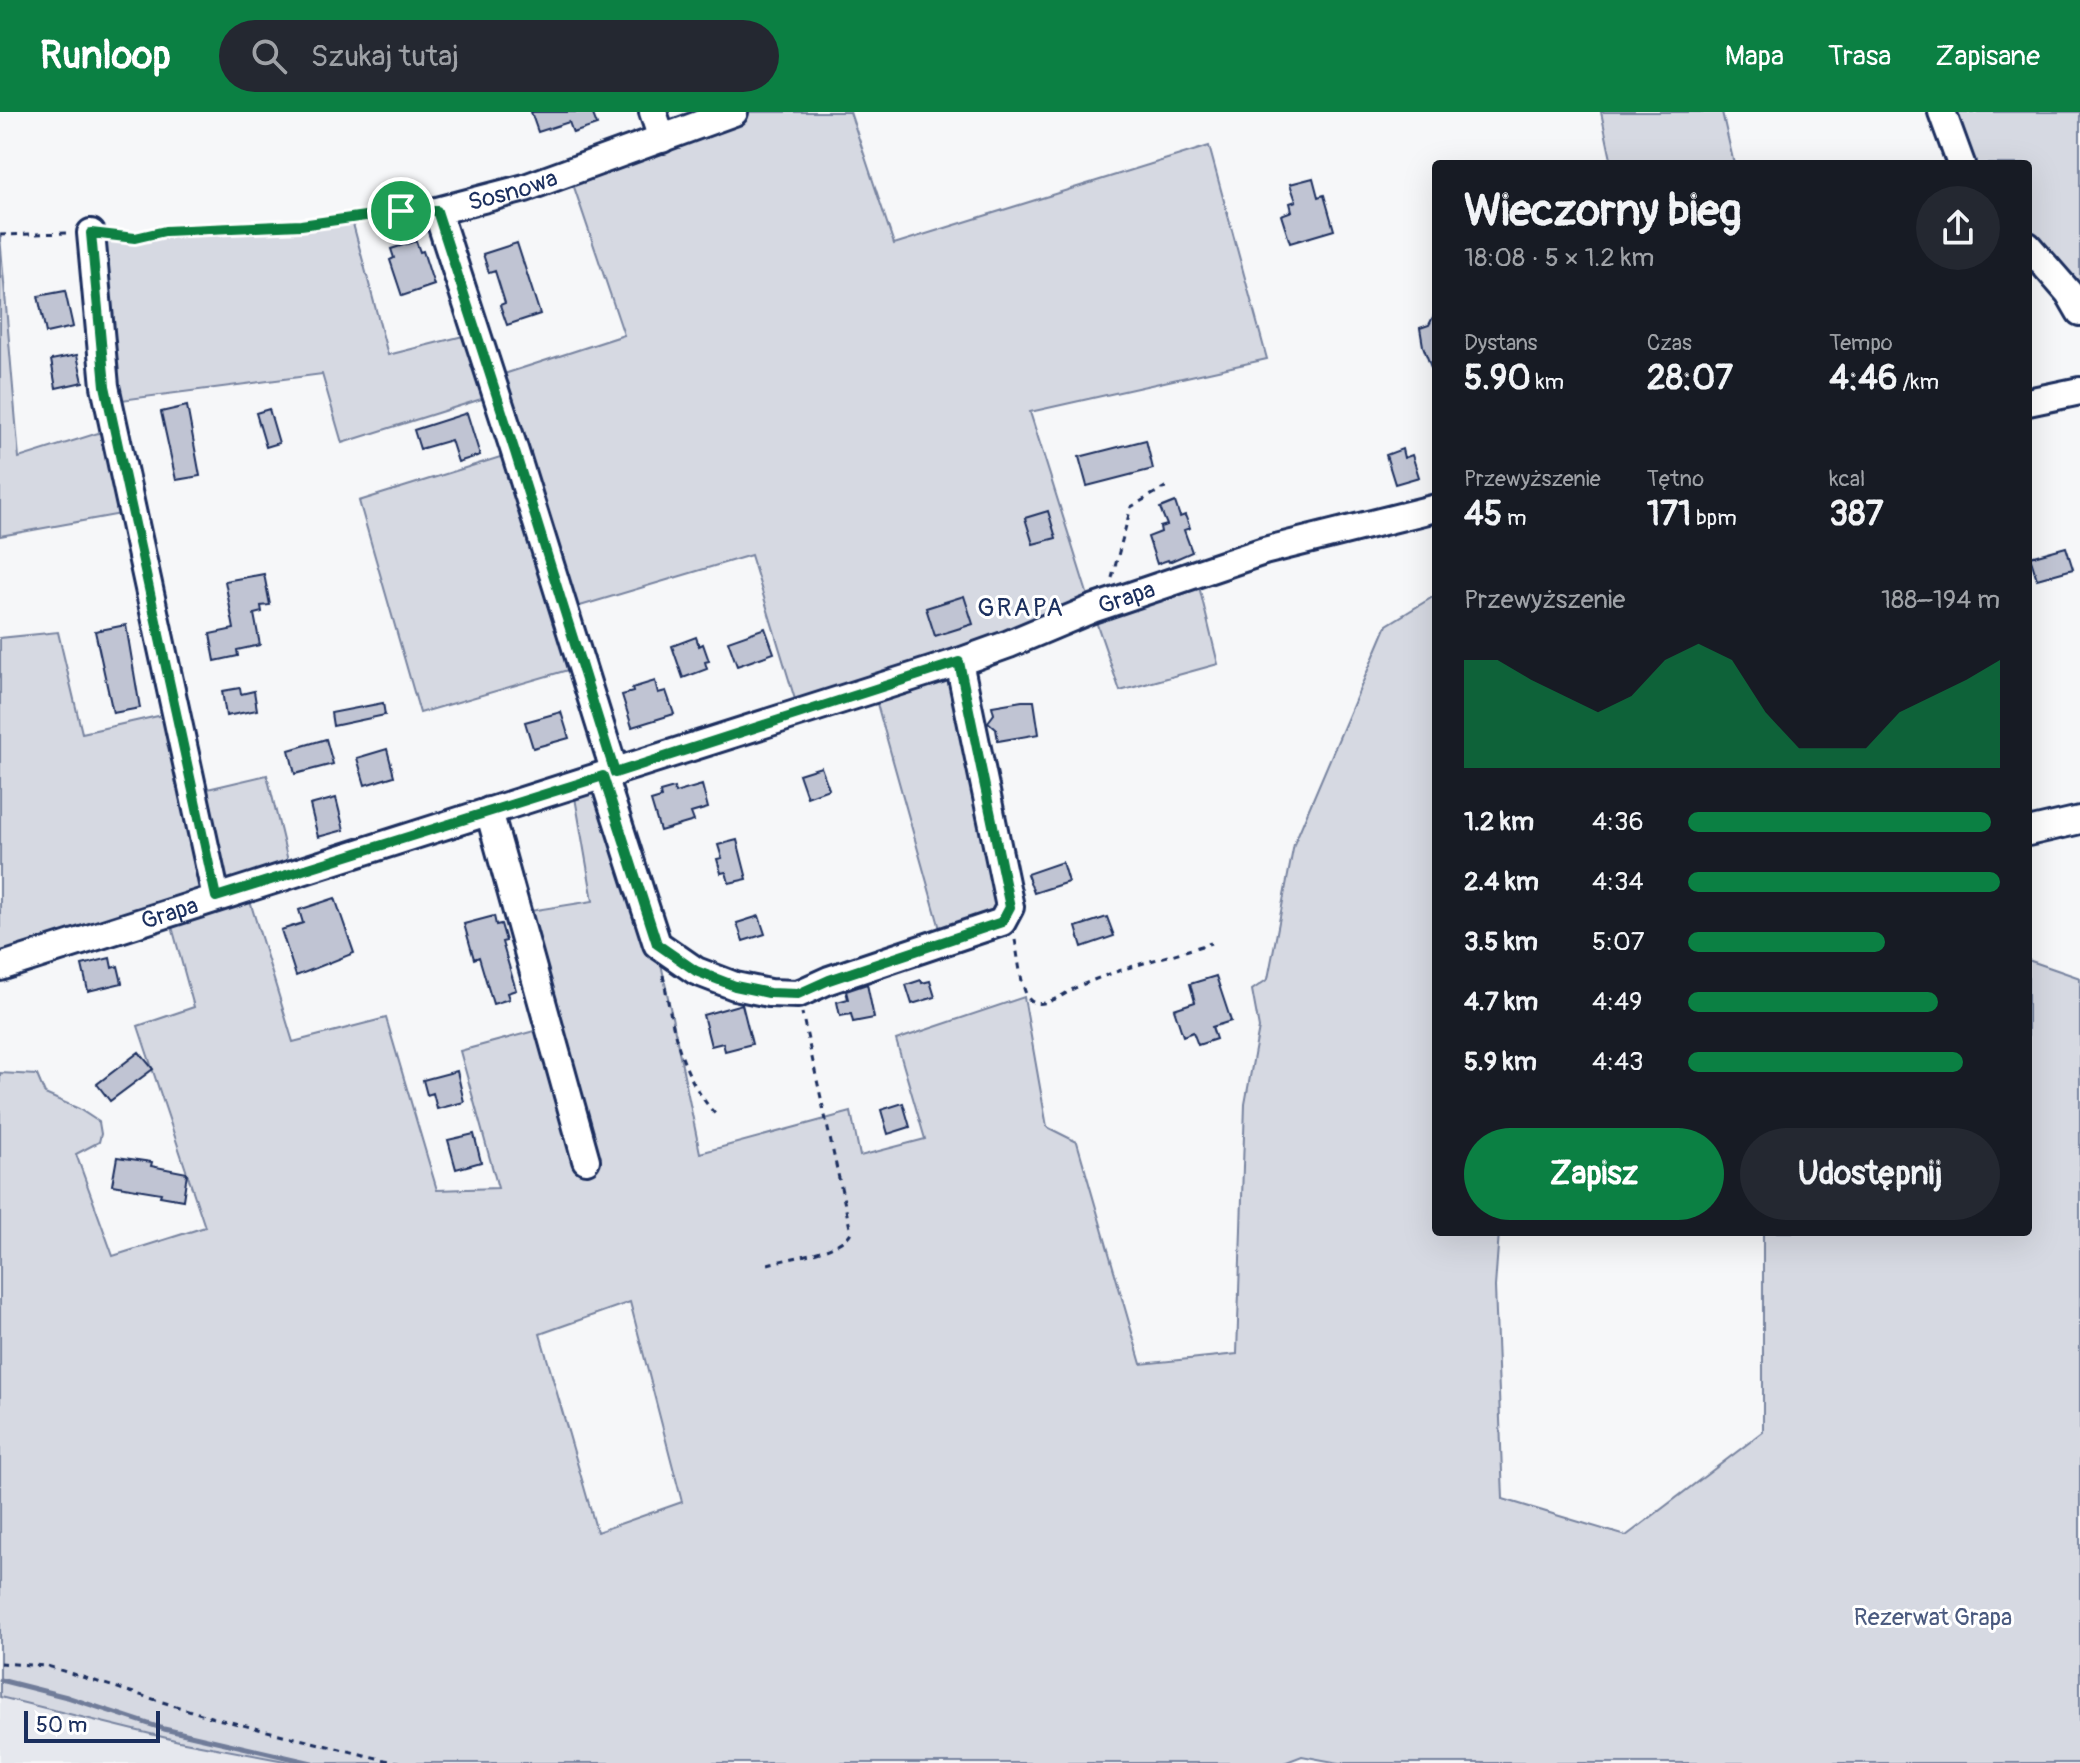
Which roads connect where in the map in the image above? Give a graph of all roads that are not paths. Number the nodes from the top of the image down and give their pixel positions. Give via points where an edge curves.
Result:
1 (653, 112) edge
2 (734, 112) edge
3 (1942, 112) edge
4 (662, 139) junction
5 (1960, 160) edge
6 (91, 233) road end
7 (2032, 251) edge
8 (2080, 312) edge
9 (2080, 391) edge
10 (2032, 401) edge
11 (1432, 509) edge
12 (959, 662) junction
13 (609, 775) junction
14 (489, 811) junction
15 (2080, 820) edge
16 (2032, 831) edge
17 (216, 897) junction
18 (0, 967) edge
19 (586, 1160) dead end

1 - 4 street
2 - 4 street, Sosnowa
3 - 5 street
4 - 13 street, Sosnowa via 525,188 437,211 520,466
6 - 17 street via 105,386
7 - 8 street
9 - 10 street
11 - 12 street, Grapa via 1264,551
12 - 13 street, Grapa
12 - 13 street via 1010,907 1002,922 798,994 735,986 696,971 657,944
13 - 14 street, Grapa
14 - 17 street, Grapa
14 - 19 street
15 - 16 street
17 - 18 street, Grapa

